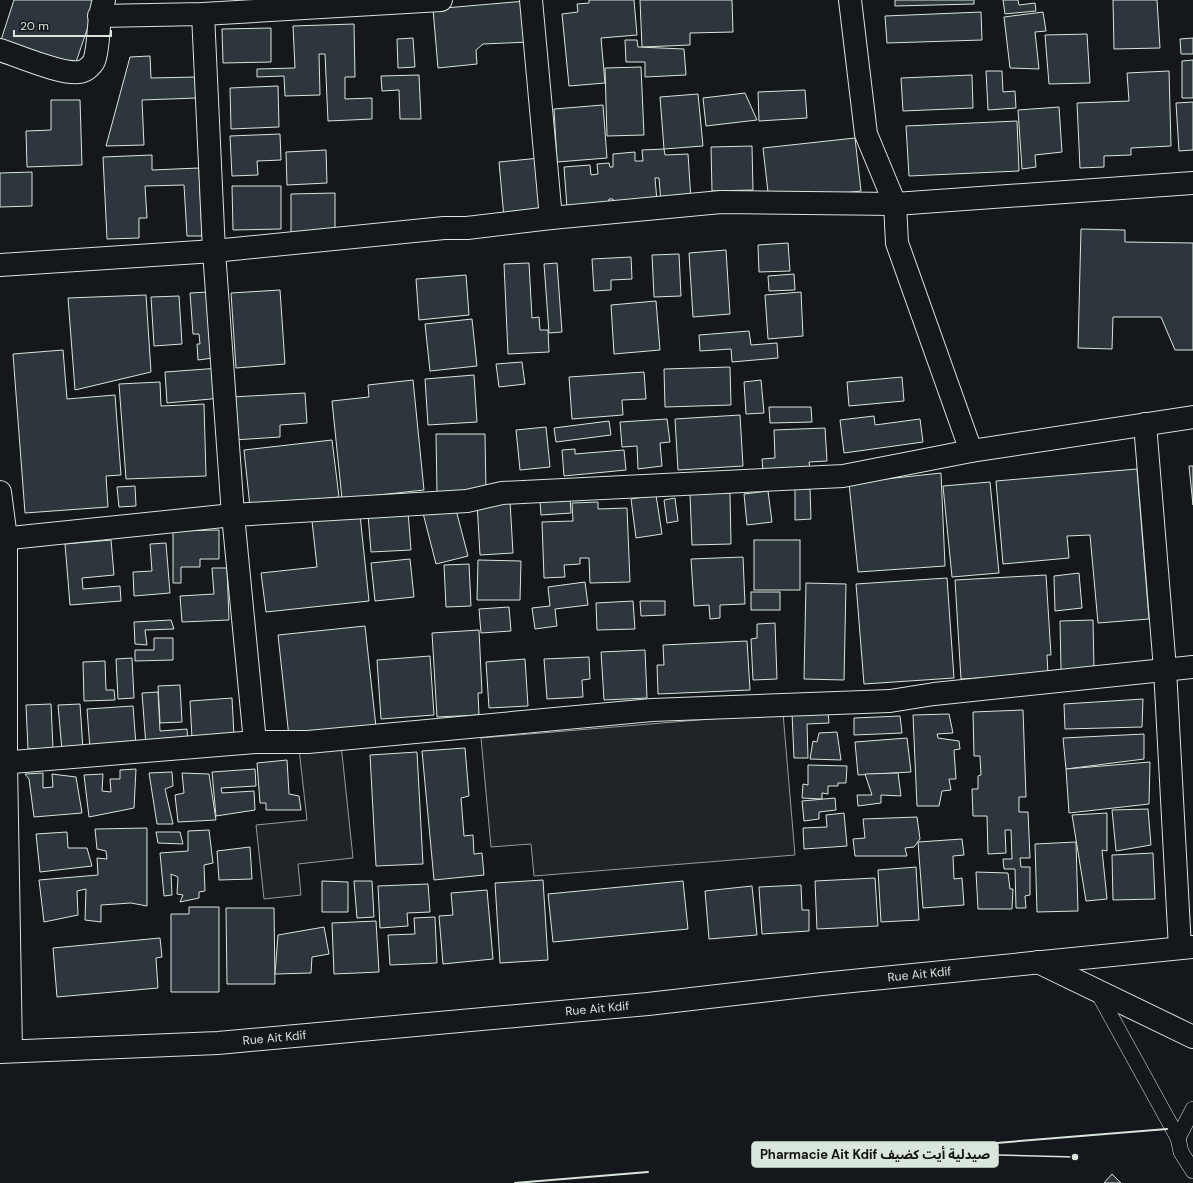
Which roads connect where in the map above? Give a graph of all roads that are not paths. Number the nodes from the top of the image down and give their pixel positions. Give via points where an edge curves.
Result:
1 (441, 0) edge
2 (531, 0) edge
3 (850, 0) edge
4 (101, 8) edge
5 (203, 14) junction
6 (0, 50) edge
7 (1193, 183) edge
8 (895, 204) junction
9 (551, 218) junction
10 (214, 251) junction
11 (0, 265) edge
12 (1193, 417) edge
13 (1145, 424) junction
14 (971, 451) junction
15 (0, 492) edge
16 (233, 515) junction
17 (3, 539) edge
18 (1193, 667) edge
19 (1165, 669) junction
20 (255, 742) junction
21 (3, 763) edge
22 (1187, 948) edge
23 (1038, 962) junction
24 (1097, 990) junction
25 (1193, 1037) edge
26 (5, 1051) edge
27 (1193, 1109) edge
28 (1178, 1138) junction
29 (1193, 1171) edge

1 - 5 street
2 - 9 street
3 - 8 street via 866,134
4 - 5 street
4 - 6 street via 95,59 82,72 69,72
5 - 10 street
7 - 8 street
8 - 9 street via 721,202
8 - 14 street via 897,243
9 - 10 street
10 - 11 street
10 - 16 street
12 - 13 street
13 - 14 street
13 - 19 street
14 - 16 street via 843,476 502,493 467,501
15 - 17 street
16 - 17 street
16 - 20 street
17 - 21 street
18 - 19 street
19 - 20 street via 864,703 652,710 308,742
19 - 22 street
20 - 21 street
21 - 26 street
22 - 23 street, Rue Ait Kdif
23 - 24 street
23 - 26 street, Rue Ait Kdif via 648,1004 218,1043
24 - 25 street
24 - 28 lane
27 - 28 lane
28 - 29 lane via 1181,1152

